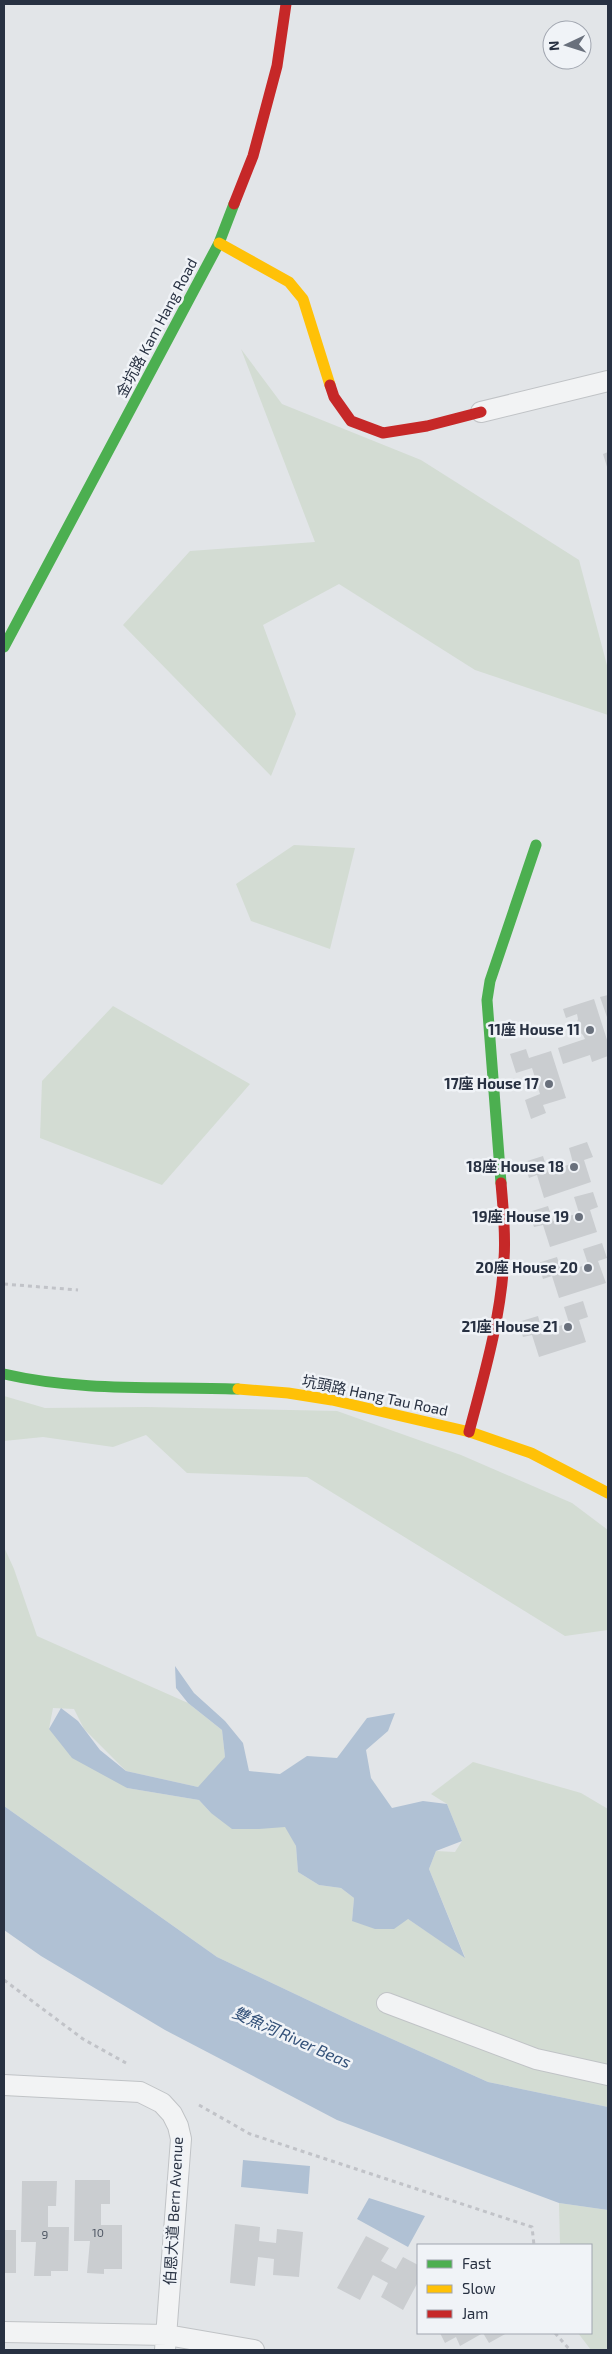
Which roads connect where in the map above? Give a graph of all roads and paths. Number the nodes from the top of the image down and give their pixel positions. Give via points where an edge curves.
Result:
1 (286, 4) edge
2 (219, 243) junction
3 (608, 381) edge
4 (481, 412) joint
5 (4, 647) edge
6 (536, 845) dead end
7 (4, 1284) edge
8 (78, 1290) dead end
9 (4, 1374) edge
10 (469, 1432) junction
11 (608, 1493) edge
12 (4, 1980) edge
13 (387, 2003) dead end
14 (133, 2067) dead end
15 (608, 2075) edge
16 (4, 2084) edge
17 (191, 2100) dead end
18 (534, 2244) edge
19 (4, 2332) edge
20 (556, 2334) edge
21 (166, 2343) edge
22 (254, 2350) edge
23 (570, 2350) edge

1 - 2 street, 金坑路 Kam Hang Road via 277,66 254,156
2 - 4 street via 289,282 303,300 334,397 351,421 383,433
2 - 5 street, 金坑路 Kam Hang Road
3 - 4 lane
6 - 10 street via 490,981 487,1000 505,1269 498,1323
7 - 8 path
9 - 10 street, 坑頭路 Hang Tau Road via 78,1388 244,1389 296,1394 386,1411
10 - 11 street, 坑頭路 Hang Tau Road via 522,1449
12 - 14 path via 83,2039
13 - 15 lane via 536,2059
16 - 21 lane, 伯恩大道 Bern Avenue via 140,2092 162,2103 172,2114 181,2139
17 - 18 path via 250,2134 532,2228
19 - 21 lane
20 - 23 path
21 - 22 lane

